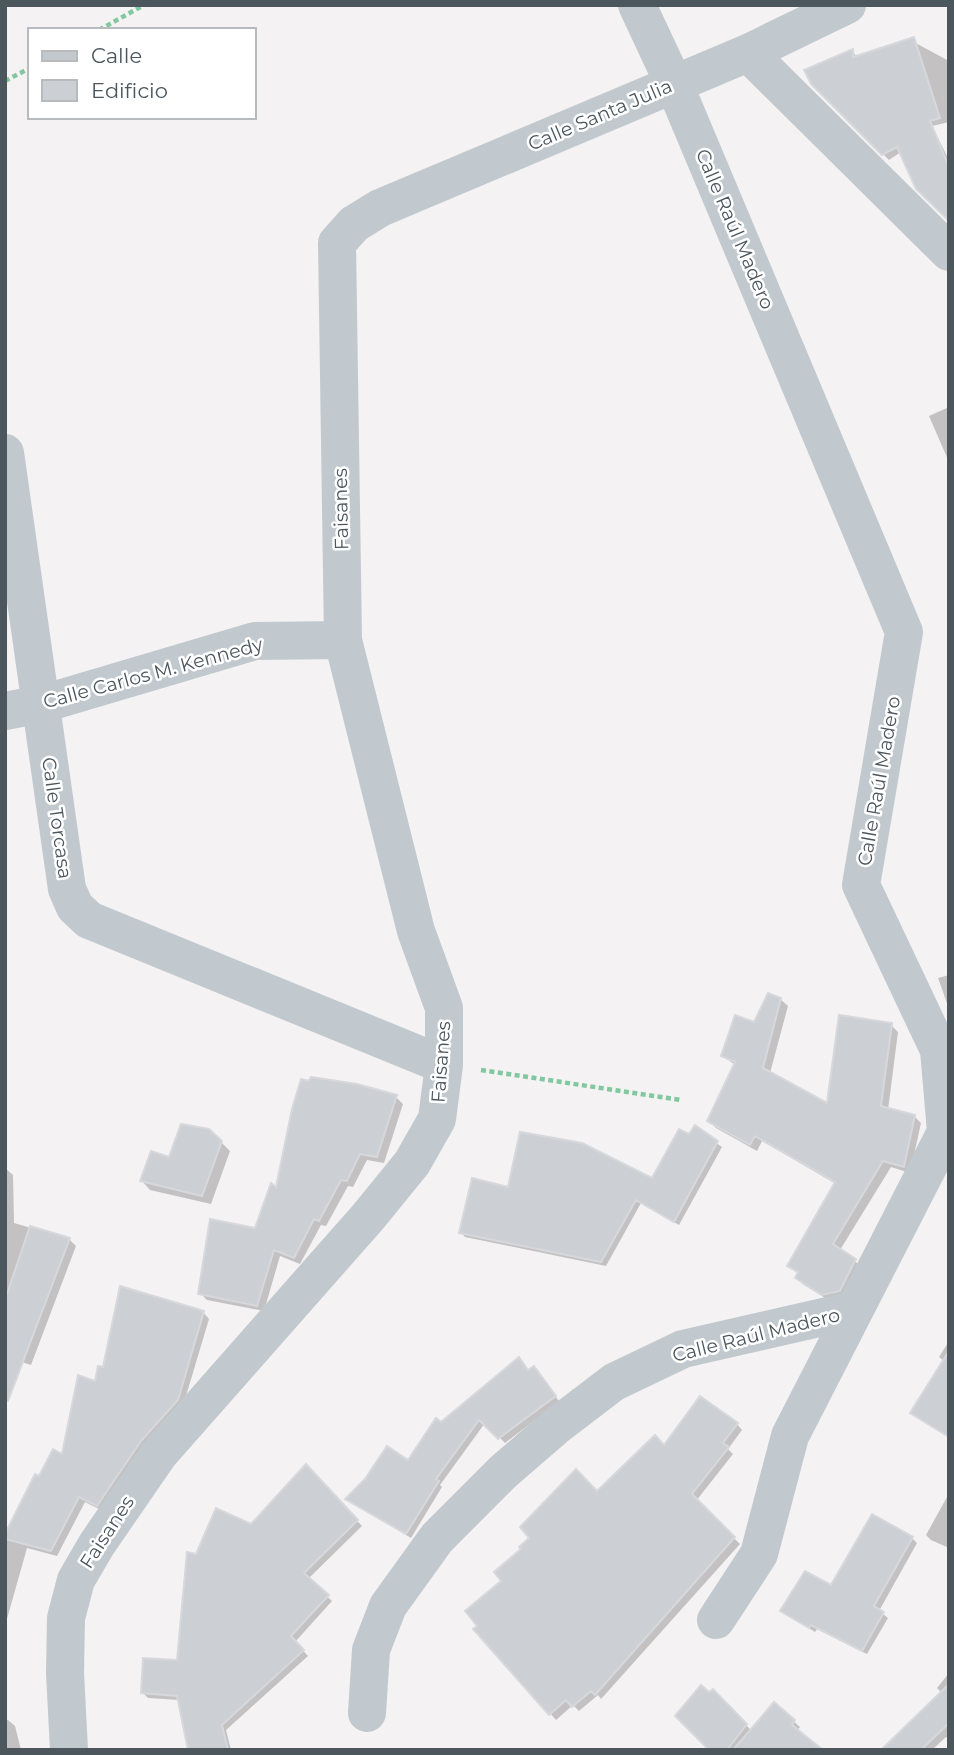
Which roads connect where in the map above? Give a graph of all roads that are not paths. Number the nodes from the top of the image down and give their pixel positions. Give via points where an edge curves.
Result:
1 (637, 5) edge
2 (847, 5) edge
3 (748, 53) junction
4 (674, 84) junction
5 (354, 224) joint
6 (949, 252) edge
7 (5, 453) edge
8 (343, 640) junction
9 (23, 708) edge
10 (444, 1065) junction
11 (854, 1310) junction
12 (716, 1620) dead end
13 (367, 1713) dead end
14 (69, 1750) edge

1 - 4 street, Calle Raúl Madero
2 - 3 street, Calle Santa Julia
3 - 4 street, Calle Santa Julia
3 - 6 street
4 - 5 street, Calle Santa Julia via 380,208
4 - 11 street, Calle Raúl Madero via 904,632 861,885 939,1050 946,1132
5 - 8 street, Faisanes via 337,243
7 - 9 street, Calle Torcasa
8 - 9 street, Calle Carlos M. Kennedy via 255,641
8 - 10 street, Faisanes via 416,931 444,1008
9 - 10 street, Calle Torcasa via 67,889 75,907 89,920
10 - 14 street, Faisanes via 437,1119 412,1163 159,1454 76,1580 66,1618
11 - 12 street via 790,1436 759,1555
11 - 13 street, Calle Raúl Madero via 683,1349 614,1382 555,1427 437,1538 388,1606 371,1650

